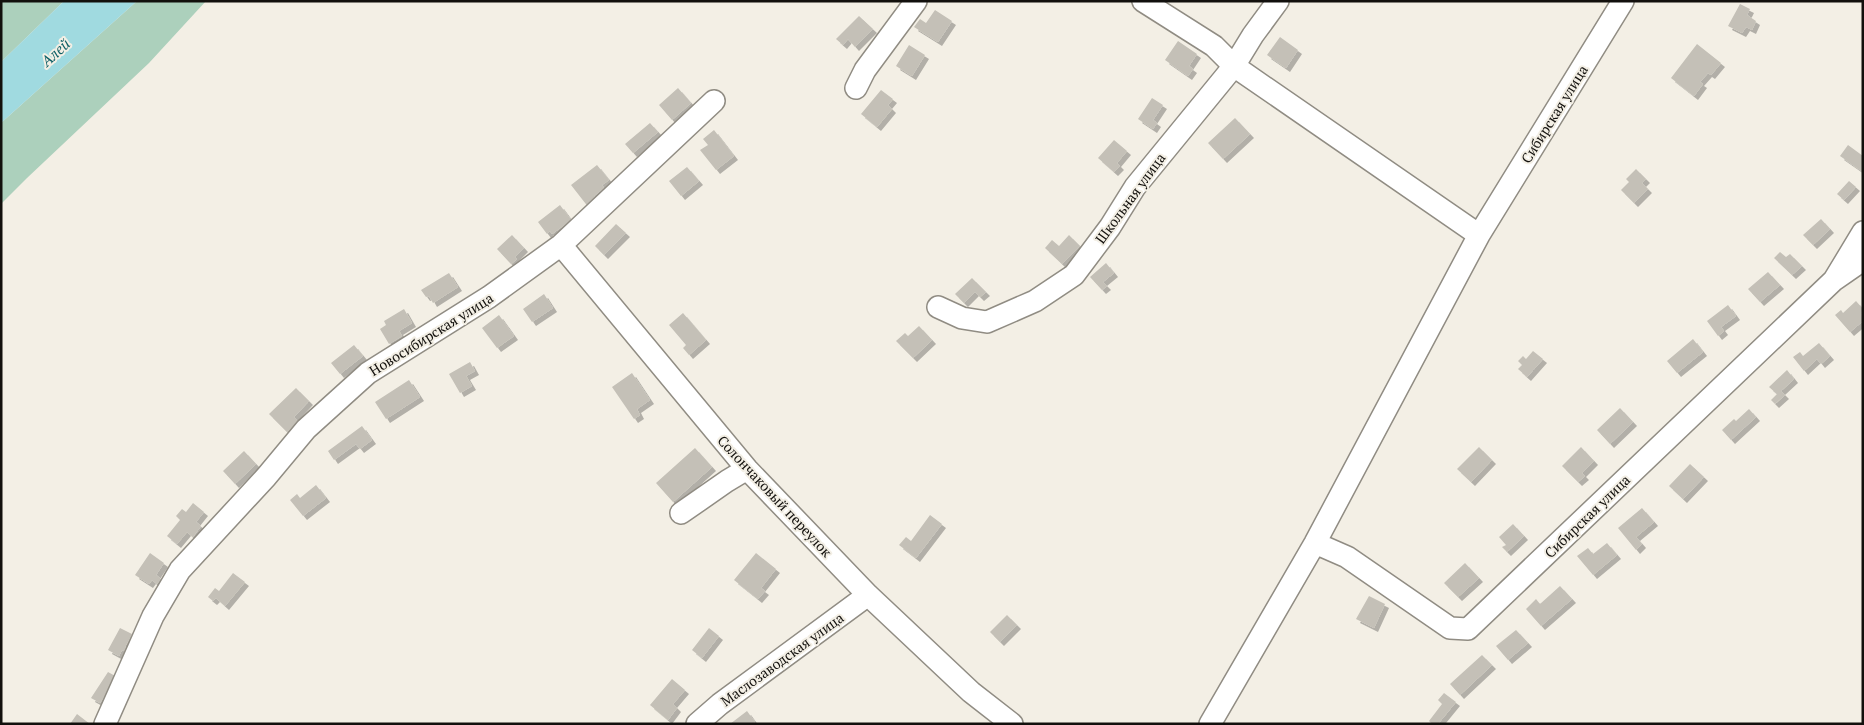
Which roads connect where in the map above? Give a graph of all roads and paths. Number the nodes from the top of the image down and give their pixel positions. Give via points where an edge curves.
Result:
1 (916, 1) edge
2 (1143, 1) edge
3 (1278, 1) edge
4 (1623, 1) edge
5 (1234, 66) junction
6 (856, 88) dead end
7 (714, 101) dead end
8 (1863, 232) edge
9 (1479, 235) junction
10 (561, 246) junction
11 (1863, 260) edge
12 (1834, 280) junction
13 (938, 307) dead end
14 (747, 469) junction
15 (681, 513) dead end
16 (1315, 543) junction
17 (868, 595) junction
18 (105, 724) edge
19 (697, 724) edge
20 (1012, 724) edge
21 (1210, 724) edge

1 - 6 street via 865,70
2 - 5 street via 1214,46
3 - 5 street, Школьная улица
4 - 9 street, Сибирская улица
5 - 9 street
5 - 13 street, Школьная улица via 1135,187 1074,275 1035,301 987,322 962,318
7 - 10 street, Новосибирская улица
8 - 12 street, Сибирская улица
9 - 16 street, Сибирская улица
10 - 14 street, Солончаковый переулок
10 - 18 street, Новосибирская улица via 489,297 368,372 306,429 180,570 153,616
11 - 12 street, Сибирская улица
12 - 16 street, Сибирская улица via 1468,629 1450,628 1348,557
14 - 15 street
14 - 17 street, Солончаковый переулок
16 - 21 street, Сибирская улица
17 - 19 street, Маслозаводская улица
17 - 20 street, Солончаковый переулок via 971,692

